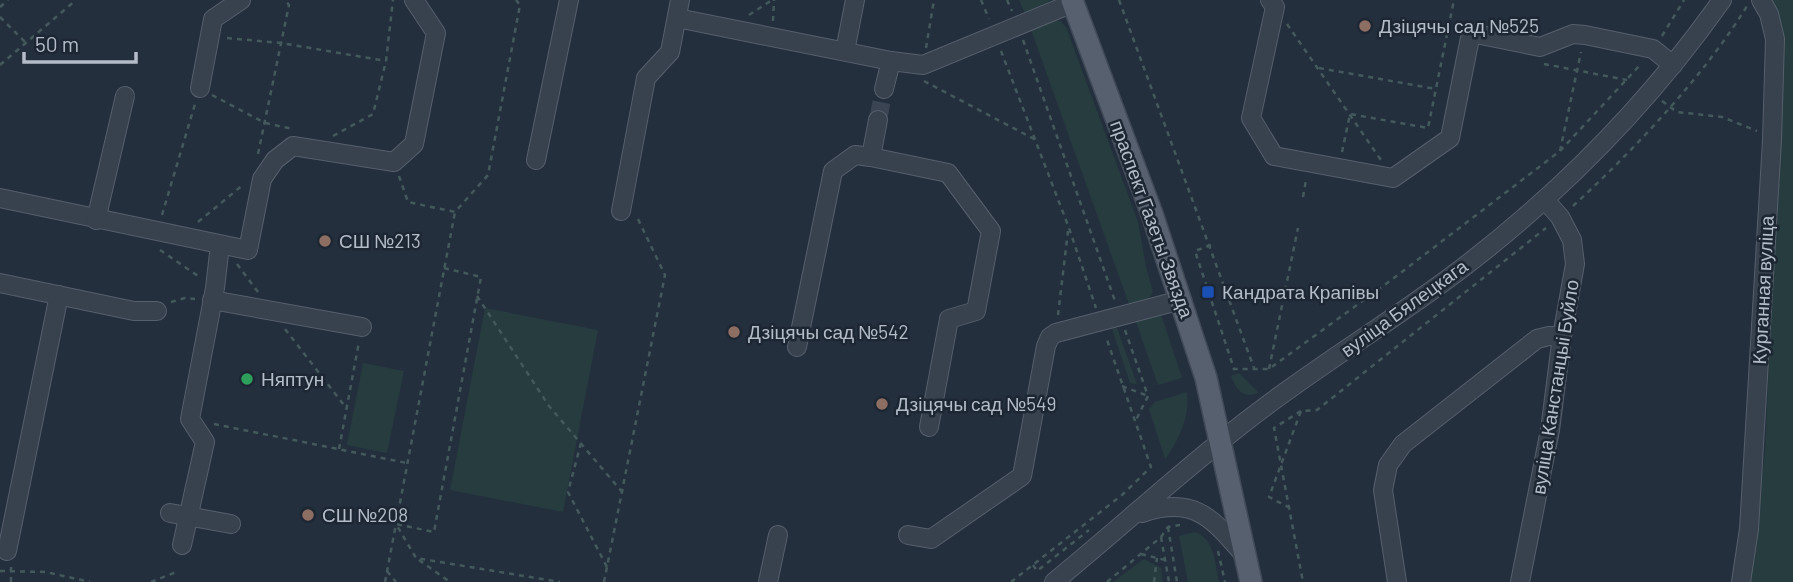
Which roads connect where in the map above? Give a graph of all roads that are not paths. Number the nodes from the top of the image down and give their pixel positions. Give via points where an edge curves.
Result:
1 (241, 0) edge
2 (414, 0) edge
3 (569, 0) edge
4 (855, 0) edge
5 (1722, 0) edge
6 (1761, 0) edge
7 (1073, 1) edge
8 (1273, 4) edge
9 (678, 9) edge
10 (845, 51) junction
11 (891, 61) junction
12 (1673, 65) junction
13 (200, 88) road end
14 (884, 89) tunnel mouth
15 (125, 96) dead end
16 (878, 120) tunnel mouth
17 (871, 157) junction
18 (536, 160) dead end
19 (0, 198) edge
20 (1545, 200) junction
21 (621, 211) road end
22 (96, 220) junction
23 (220, 245) junction
24 (0, 282) edge
25 (214, 294) junction
26 (59, 295) junction
27 (1181, 300) junction
28 (160, 308) road end
29 (362, 327) road end
30 (1562, 336) junction
31 (797, 346) dead end
32 (929, 427) dead end
33 (1221, 441) junction
34 (1130, 508) junction
35 (170, 513) dead end
36 (188, 517) junction
37 (230, 524) dead end
38 (778, 535) dead end
39 (908, 535) dead end
40 (182, 544) dead end
41 (7, 551) dead end
42 (1246, 557) junction
43 (768, 582) edge
44 (1054, 582) edge
45 (1251, 582) edge
46 (1396, 582) edge
47 (1520, 582) edge
48 (1741, 582) edge

1 - 13 street via 213,19
2 - 23 street via 436,33 414,144 394,162 293,146 275,160 262,179 248,250
3 - 18 street
4 - 10 street
5 - 12 street, вуліца Бялецкага
6 - 48 street, Курганная вуліца via 1775,39 1772,140 1749,529
7 - 11 street via 920,71
7 - 27 main road, праспект Газеты Звязда
8 - 12 street via 1251,118 1274,156 1393,178 1450,138 1471,33 1541,47 1573,34 1585,35 1653,49
9 - 10 street via 728,28
9 - 21 street via 670,52 646,78
10 - 11 street
11 - 14 street
12 - 20 street, вуліца Бялецкага via 1608,140
15 - 22 street
16 - 17 street
17 - 31 street via 855,155 834,171
17 - 32 street via 948,173 991,232 976,311 948,319
19 - 22 street
20 - 30 street, вуліца Канстанцыі Буйло via 1573,240 1575,264
20 - 33 street, вуліца Бялецкага via 1461,269
22 - 23 street via 158,240 182,236
23 - 25 street
24 - 26 street
25 - 29 street via 272,312
25 - 36 street via 190,419 205,442
26 - 28 street via 134,311
26 - 41 street
27 - 33 main road, праспект Газеты Звязда
27 - 39 street via 1050,337 1022,476 930,539
30 - 46 street via 1537,340 1402,444 1388,465 1383,490
30 - 47 street, вуліца Канстанцыі Буйло via 1550,430
33 - 34 street, вуліца Бялецкага
33 - 42 main road, праспект Газеты Звязда
34 - 42 street via 1182,506 1199,511
34 - 44 street, вуліца Бялецкага
35 - 36 street
36 - 37 street
36 - 40 street
38 - 43 street
42 - 45 main road, праспект Газеты Звязда

